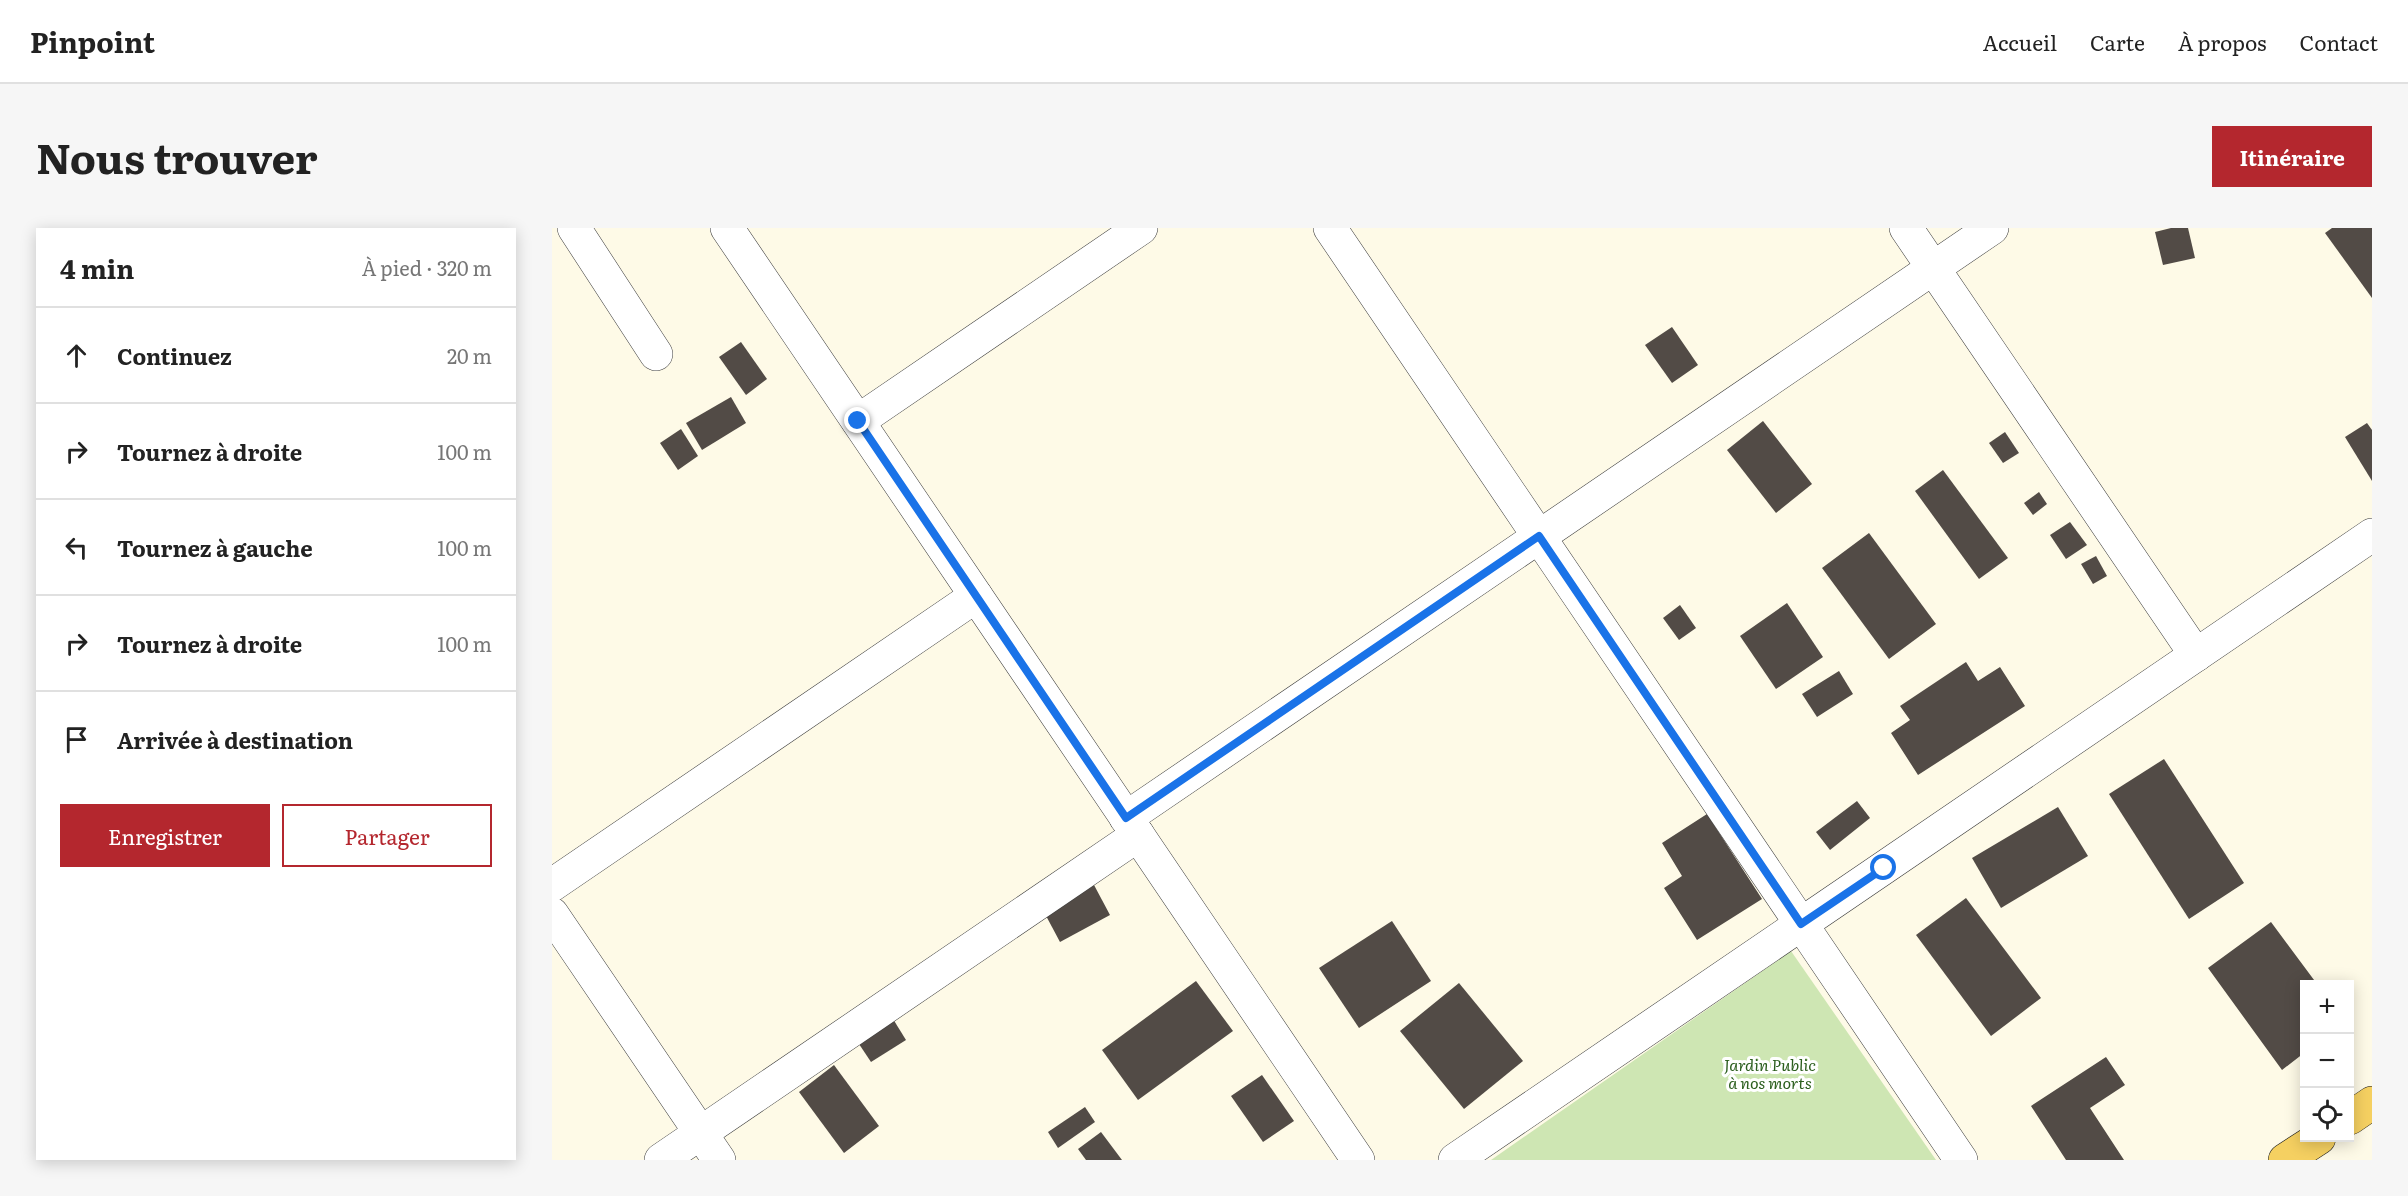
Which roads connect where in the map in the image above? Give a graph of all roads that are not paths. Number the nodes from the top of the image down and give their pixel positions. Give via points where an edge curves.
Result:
1 (574, 228) edge
2 (727, 228) edge
3 (1141, 228) edge
4 (1330, 228) edge
5 (1906, 228) edge
6 (1992, 228) edge
7 (1934, 268) junction
8 (656, 354) dead end
9 (858, 421) junction
10 (2372, 535) edge
11 (1539, 536) junction
12 (976, 596) junction
13 (2196, 655) junction
14 (1132, 827) junction
15 (552, 885) edge
16 (552, 914) edge
17 (1801, 924) junction
18 (2372, 1103) edge
19 (2354, 1115) edge
20 (701, 1133) junction
21 (2312, 1142) edge
22 (661, 1160) edge
23 (719, 1160) edge
24 (1358, 1160) edge
25 (1455, 1160) edge
26 (1961, 1160) edge
27 (2285, 1160) edge

1 - 8 street
2 - 9 street
3 - 9 street
4 - 11 street
5 - 7 street
6 - 7 street
7 - 11 street
7 - 13 street
9 - 12 street
10 - 13 street
11 - 14 street
11 - 17 street
12 - 14 street
12 - 15 street
13 - 17 street
14 - 20 street
14 - 24 street
16 - 20 street
17 - 25 street
17 - 26 street
18 - 19 main road
20 - 22 street
20 - 23 street
21 - 27 main road

